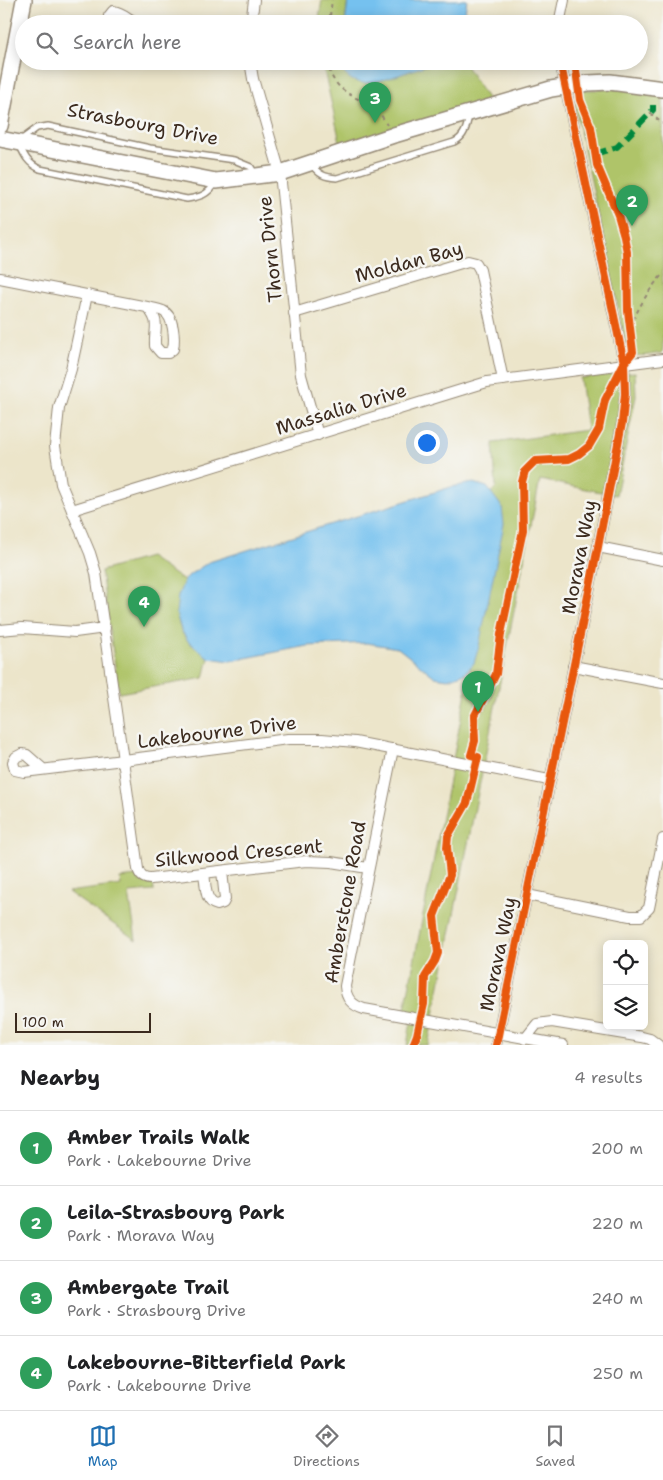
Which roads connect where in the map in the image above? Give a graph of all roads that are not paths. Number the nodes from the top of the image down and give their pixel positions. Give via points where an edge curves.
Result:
1 (24, 0) edge
2 (254, 0) edge
3 (564, 0) edge
4 (21, 15) edge
5 (110, 15) edge
6 (125, 15) edge
7 (252, 15) edge
8 (561, 15) edge
9 (15, 47) edge
10 (252, 70) edge
11 (562, 70) edge
12 (565, 86) junction
13 (663, 89) edge
14 (469, 112) junction
15 (0, 126) edge
16 (0, 139) edge
17 (18, 142) junction
18 (310, 163) junction
19 (280, 173) junction
20 (258, 177) junction
21 (216, 181) junction
22 (0, 278) edge
23 (87, 295) junction
24 (148, 307) dead end
25 (294, 313) junction
26 (663, 359) edge
27 (624, 364) junction
28 (503, 380) junction
29 (318, 434) junction
30 (72, 510) junction
31 (598, 547) junction
32 (663, 560) edge
33 (105, 628) junction
34 (0, 630) edge
35 (573, 666) junction
36 (663, 683) edge
37 (393, 749) junction
38 (123, 760) junction
39 (43, 769) dead end
40 (549, 780) junction
41 (663, 839) edge
42 (368, 868) junction
43 (222, 871) junction
44 (204, 873) junction
45 (527, 895) junction
46 (498, 1034) junction
47 (525, 1039) junction
48 (496, 1045) edge
49 (563, 1045) edge
50 (658, 1045) edge

1 - 4 street
2 - 7 street
3 - 8 street
5 - 6 street via 114,11
9 - 15 street
10 - 19 street, Thorn Drive
11 - 12 street, Morava Way
12 - 13 street via 610,82
12 - 14 street
12 - 27 street, Morava Way
14 - 18 street
14 - 18 lane via 464,134 454,142 337,178 326,177
16 - 17 street
17 - 20 lane, Strasbourg Drive via 37,128 48,126 150,148 234,160 252,168
17 - 21 street
17 - 21 lane via 24,157 40,169 187,199 202,197
18 - 19 street
19 - 20 street
19 - 25 street, Thorn Drive
20 - 21 street
22 - 23 street
23 - 24 street
23 - 30 street, Lakebourne Drive via 56,431 58,471
25 - 28 street, Moldan Bay via 468,261 476,263
25 - 29 street, Thorn Drive via 301,375
26 - 27 street, Massalia Drive
27 - 28 street, Massalia Drive
27 - 31 street, Morava Way via 622,423
28 - 29 street, Massalia Drive via 487,382
29 - 30 street, Massalia Drive
30 - 33 street, Lakebourne Drive via 96,573
31 - 32 street
31 - 35 street, Morava Way
33 - 34 street via 75,632 22,628
33 - 38 street, Lakebourne Drive
35 - 36 street
35 - 40 street, Morava Way
37 - 38 street, Lakebourne Drive via 322,738
37 - 40 street, Lakebourne Drive
37 - 42 street, Amberstone Road
38 - 39 street
38 - 44 street, Silkwood Crescent via 140,875 151,879
40 - 45 street, Morava Way
41 - 45 street via 649,908 641,916
42 - 43 street, Silkwood Crescent via 311,861
42 - 46 street, Amberstone Road via 345,986 350,1001 364,1009
43 - 44 street, Silkwood Crescent
43 - 44 street via 226,899 217,905 208,899
45 - 46 street, Morava Way
46 - 47 street, Amberstone Road
46 - 48 street, Morava Way
47 - 49 street, Amberstone Road
47 - 50 street via 537,1024 552,1022 642,1037

